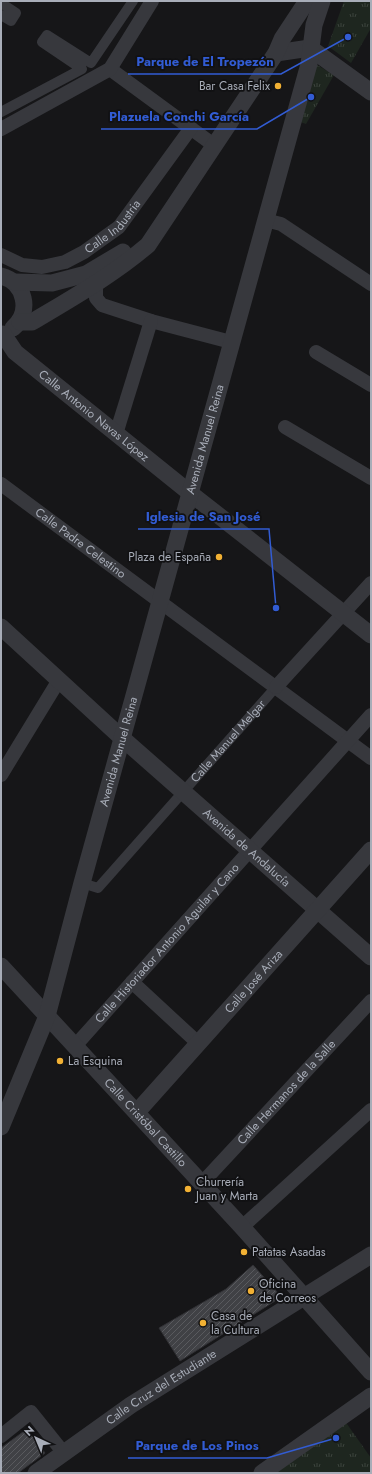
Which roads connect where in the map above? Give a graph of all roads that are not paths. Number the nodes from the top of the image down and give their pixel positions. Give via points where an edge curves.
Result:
1 (133, 1) edge
2 (152, 1) edge
3 (308, 1) edge
4 (322, 1) edge
5 (1, 3) edge
6 (1, 14) edge
7 (310, 48) junction
8 (276, 53) junction
9 (110, 69) junction
10 (371, 92) edge
11 (1, 112) edge
12 (191, 128) junction
13 (1, 129) edge
14 (215, 146) junction
15 (170, 211) junction
16 (265, 220) junction
17 (1, 255) edge
18 (8, 279) edge
19 (96, 284) junction
20 (371, 284) edge
21 (151, 321) junction
22 (20, 322) junction
23 (2, 335) edge
24 (231, 342) junction
25 (316, 352) dead end
26 (371, 385) edge
27 (285, 427) dead end
28 (116, 434) junction
29 (370, 474) edge
30 (1, 484) edge
31 (190, 493) junction
32 (371, 583) edge
33 (161, 602) junction
34 (344, 613) junction
35 (3, 633) edge
36 (371, 635) edge
37 (59, 680) junction
38 (276, 687) junction
39 (371, 715) edge
40 (122, 738) junction
41 (349, 740) junction
42 (371, 758) edge
43 (1, 775) edge
44 (184, 792) junction
45 (250, 850) junction
46 (371, 850) edge
47 (82, 883) junction
48 (319, 910) junction
49 (371, 957) edge
50 (1, 966) edge
51 (132, 982) junction
52 (371, 1001) edge
53 (47, 1016) junction
54 (198, 1043) junction
55 (75, 1046) junction
56 (371, 1110) edge
57 (137, 1112) junction
58 (1, 1127) edge
59 (202, 1183) junction
60 (242, 1227) junction
61 (371, 1255) edge
62 (304, 1296) junction
63 (371, 1372) edge
64 (371, 1396) edge
65 (1, 1436) edge
66 (63, 1452) junction
67 (36, 1473) edge
68 (262, 1473) edge

1 - 11 street via 91,62 47,35 42,42 82,69
2 - 9 street
3 - 8 street, Calle Industria via 282,39
4 - 7 street, Avenida Manuel Reina
5 - 6 street via 16,13 11,21
7 - 8 street
7 - 10 street
7 - 16 street, Avenida Manuel Reina via 309,64
8 - 14 street, Calle Industria
9 - 12 street
9 - 13 street
12 - 14 street
12 - 17 street, Calle Industria via 119,227 84,252 65,262 42,267 22,265
14 - 15 street, Calle Industria
15 - 18 street, Calle Industria via 117,257 86,274 52,283
15 - 19 street, Calle Industria via 148,245
16 - 20 street via 281,224
16 - 24 street, Avenida Manuel Reina
18 - 22 street via 24,297 24,314
19 - 21 street via 96,298 102,305
19 - 22 street, Calle Industria via 32,322
21 - 24 street
21 - 28 street
22 - 23 street via 10,332
23 - 28 street, Calle Antonio Navas López via 15,352
24 - 31 street, Avenida Manuel Reina
25 - 26 street
27 - 29 street
28 - 31 street, Calle Antonio Navas López
30 - 33 street, Calle Padre Celestino
31 - 33 street, Avenida Manuel Reina
31 - 34 street, Calle Antonio Navas López
32 - 34 street, Calle Manuel Melgar
33 - 38 street
33 - 40 street, Avenida Manuel Reina
34 - 36 street, Calle Antonio Navas López
34 - 38 street, Calle Manuel Melgar
35 - 37 street, Avenida de Andalucía
37 - 40 street, Avenida de Andalucía
37 - 43 street
38 - 41 street
38 - 44 street, Calle Manuel Melgar
39 - 41 street, Calle Historiador Antonio Aguilar y Cano
40 - 44 street, Avenida de Andalucía
40 - 47 street, Avenida Manuel Reina
41 - 42 street
41 - 45 street, Calle Historiador Antonio Aguilar y Cano
44 - 45 street, Avenida de Andalucía
44 - 47 street, Calle Manuel Melgar via 98,888
45 - 48 street, Avenida de Andalucía
45 - 51 street, Calle Historiador Antonio Aguilar y Cano
46 - 48 street, Calle José Ariza
47 - 53 street, Avenida Manuel Reina
48 - 49 street, Avenida de Andalucía
48 - 54 street, Calle José Ariza
50 - 53 street, Calle Cristóbal Castillo
51 - 54 street
51 - 55 street, Calle Historiador Antonio Aguilar y Cano
52 - 59 street, Calle Hermanos de la Salle
53 - 55 street, Calle Cristóbal Castillo
53 - 58 street, Avenida Manuel Reina
54 - 57 street, Calle José Ariza
55 - 57 street, Calle Cristóbal Castillo
56 - 60 street
57 - 59 street, Calle Cristóbal Castillo
59 - 60 street, Calle Cristóbal Castillo
60 - 62 street, Calle Cristóbal Castillo
61 - 62 street, Calle Cruz del Estudiante
62 - 63 street, Calle Cristóbal Castillo
62 - 66 street, Calle Cruz del Estudiante via 131,1405
64 - 68 street
65 - 66 street via 31,1412
66 - 67 street, Calle Cruz del Estudiante

